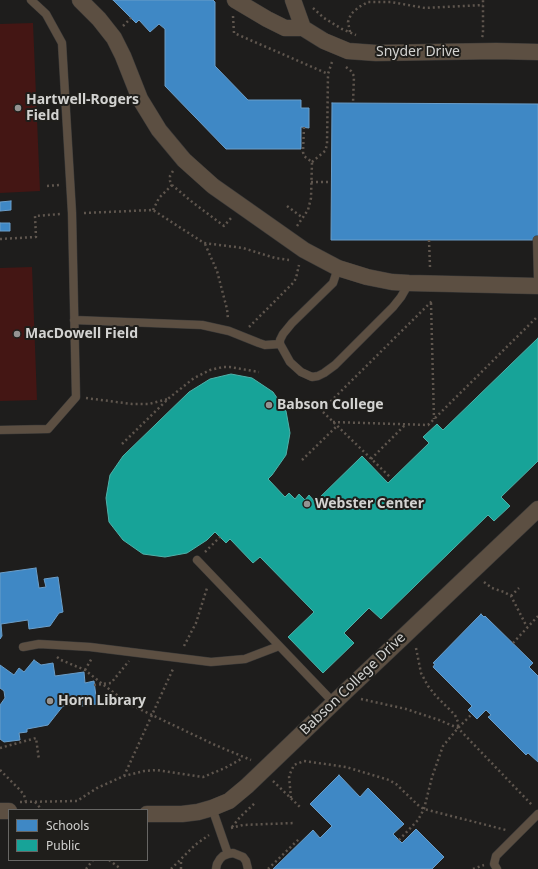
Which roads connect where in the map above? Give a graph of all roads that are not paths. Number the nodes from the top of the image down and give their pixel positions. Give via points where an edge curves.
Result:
1 (31, 0) edge
2 (80, 0) edge
3 (293, 0) edge
4 (234, 6) edge
5 (303, 28) junction
6 (538, 52) edge
7 (537, 240) edge
8 (338, 268) junction
9 (538, 280) edge
10 (409, 283) junction
11 (538, 286) edge
12 (74, 320) junction
13 (280, 344) junction
14 (0, 430) edge
15 (538, 509) edge
16 (197, 560) road end
17 (279, 646) junction
18 (23, 647) dead end
19 (338, 698) junction
20 (212, 808) junction
21 (148, 814) edge
22 (538, 814) edge
23 (228, 854) junction
24 (216, 869) edge
25 (248, 869) edge
26 (497, 869) edge

1 - 12 lane via 46,14 62,44 72,214
2 - 8 street via 114,38 140,99 159,130 184,160 213,186 286,238
3 - 5 street
4 - 5 street, Snyder Drive via 285,28
5 - 6 street, Snyder Drive via 324,41 348,51
7 - 9 lane
8 - 10 street via 367,277
8 - 13 lane via 333,283 292,323 283,334
10 - 11 street
10 - 13 lane via 393,307 335,365 318,376 312,377 301,372 290,362
12 - 13 lane via 202,325 229,331 259,344
12 - 14 lane via 76,397 48,429
15 - 19 street, Babson College Drive
16 - 17 lane
17 - 18 lane via 245,659 211,662 94,647 39,644
17 - 19 lane
19 - 20 street, Babson College Drive via 247,786 229,801
20 - 21 street, Babson College Drive via 182,814
20 - 23 lane
22 - 26 lane via 496,856 494,864
23 - 24 lane via 220,859
23 - 25 lane via 243,857

